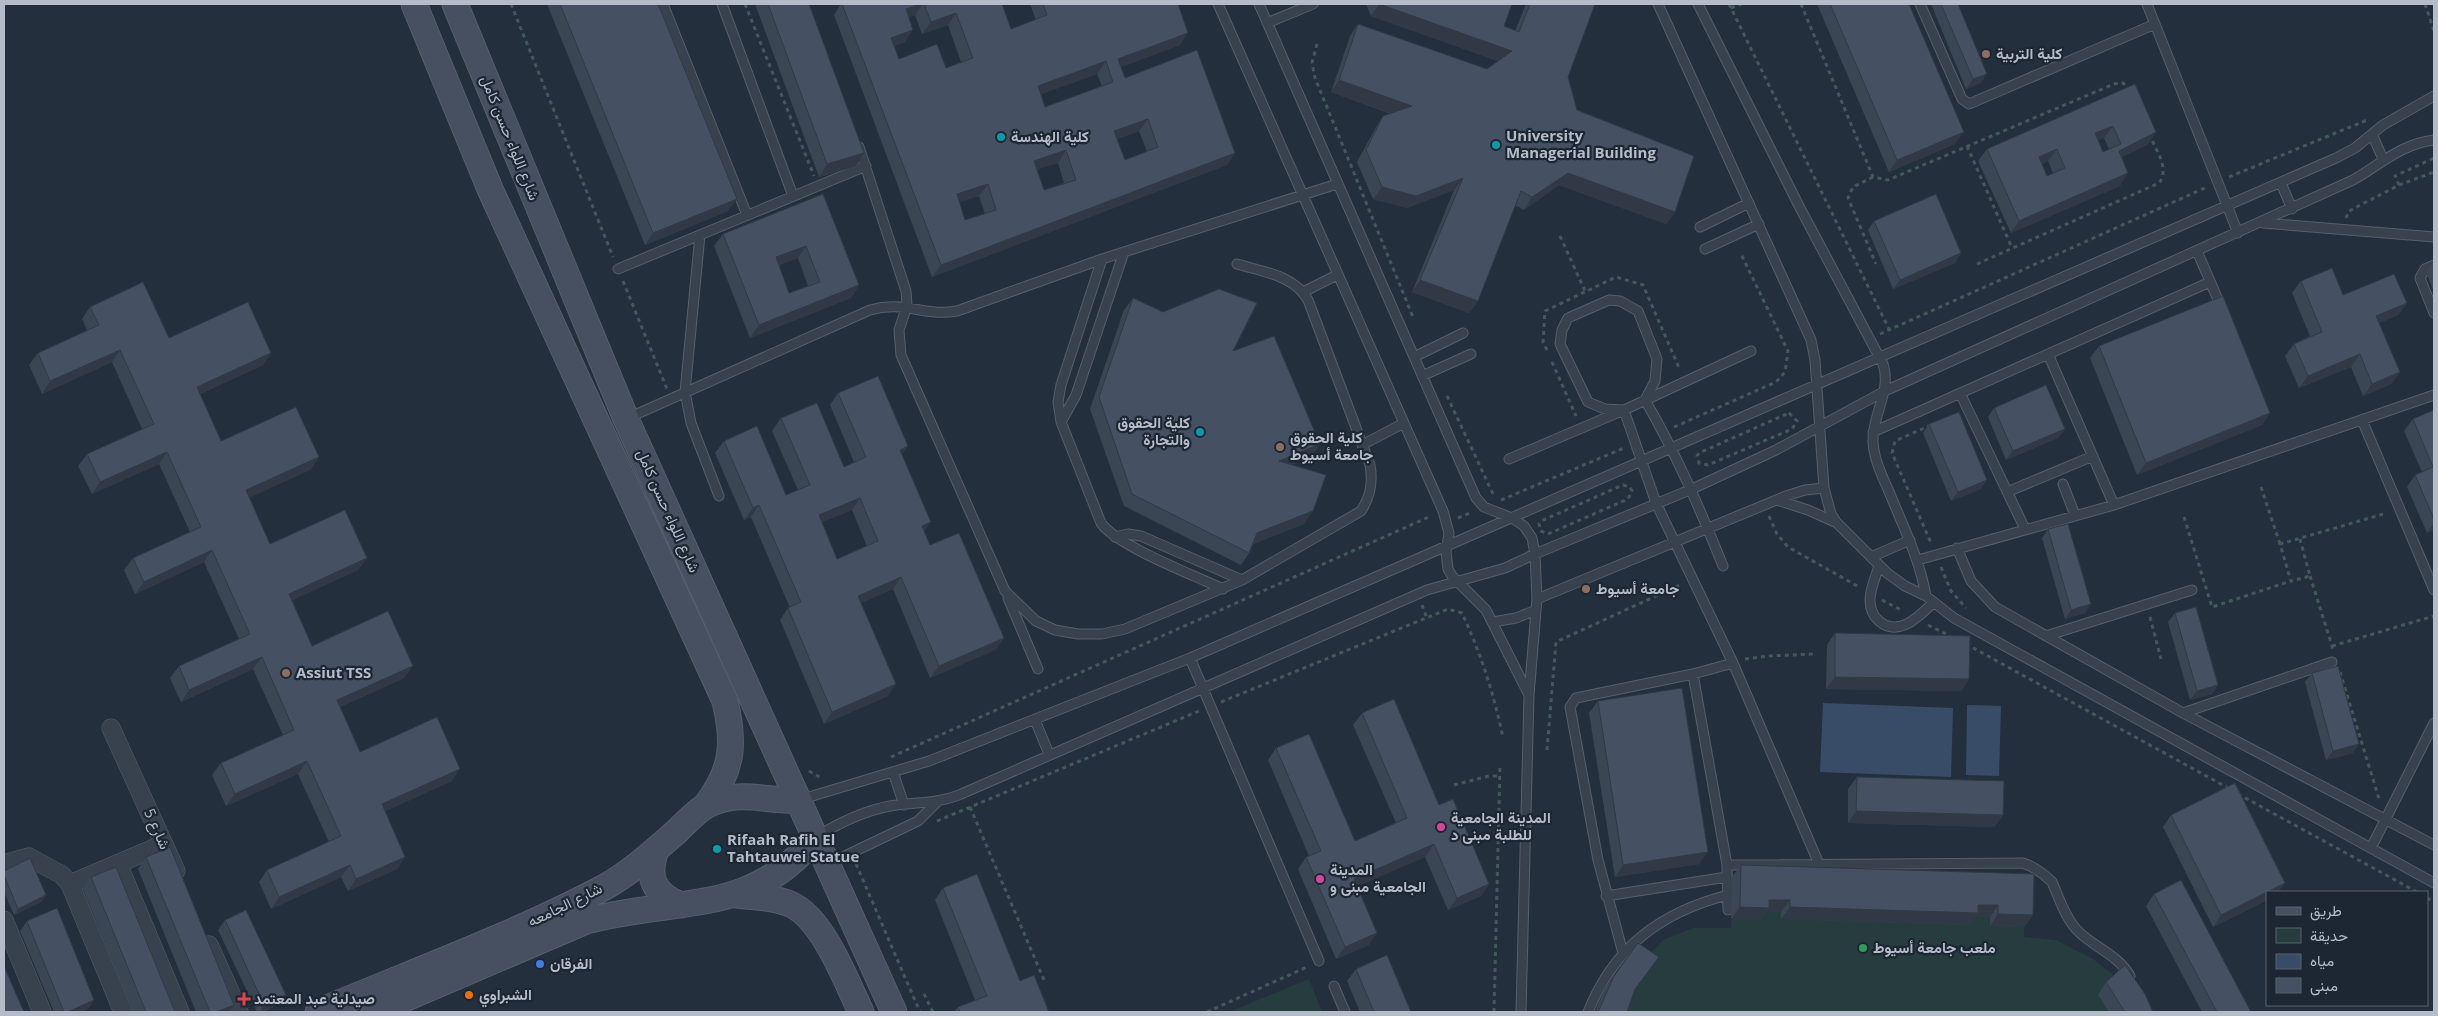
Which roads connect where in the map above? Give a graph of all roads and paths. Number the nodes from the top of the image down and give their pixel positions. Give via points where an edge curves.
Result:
1 (414, 4) edge
2 (455, 4) edge
3 (510, 4) edge
4 (663, 4) edge
5 (722, 4) edge
6 (745, 4) edge
7 (1218, 4) edge
8 (1259, 4) edge
9 (1312, 4) edge
10 (1658, 4) edge
11 (1698, 4) edge
12 (1729, 4) edge
13 (1740, 4) edge
14 (1801, 4) edge
15 (1920, 4) edge
16 (2147, 4) edge
17 (2425, 4) edge
18 (1731, 8) junction
19 (1267, 23) junction
20 (2155, 24) junction
21 (2434, 31) edge
22 (1317, 44) dead end
23 (2434, 96) edge
24 (2134, 97) edge
25 (2421, 104) junction
26 (2434, 108) edge
27 (2368, 120) dead end
28 (2148, 132) edge
29 (2372, 134) junction
30 (856, 139) edge
31 (2434, 140) edge
32 (1967, 146) junction
33 (2434, 158) edge
34 (2383, 159) junction
35 (866, 166) junction
36 (2434, 172) edge
37 (525, 175) junction
38 (1873, 177) junction
39 (2218, 182) junction
40 (2281, 183) junction
41 (1337, 184) junction
42 (2399, 185) junction
43 (818, 186) junction
44 (490, 189) junction
45 (1302, 194) junction
46 (793, 196) junction
47 (1749, 203) junction
48 (2227, 206) junction
49 (2292, 208) junction
50 (747, 215) junction
51 (2261, 223) junction
52 (1759, 224) junction
53 (1700, 227) dead end
54 (2342, 229) junction
55 (2238, 233) junction
56 (700, 235) junction
57 (1560, 236) dead end
58 (2434, 237) edge
59 (2012, 248) junction
60 (1705, 249) dead end
61 (2197, 251) junction
62 (1124, 252) junction
63 (1102, 259) junction
64 (1237, 264) dead end
65 (1876, 264) dead end
66 (1977, 264) dead end
67 (2434, 265) edge
68 (618, 269) junction
69 (1337, 275) junction
70 (2210, 282) junction
71 (1584, 291) junction
72 (1303, 292) junction
73 (907, 306) junction
74 (2434, 313) edge
75 (2226, 317) edge
76 (1889, 329) junction
77 (1463, 333) dead end
78 (1870, 338) junction
79 (1427, 350) junction
80 (1751, 351) dead end
81 (1471, 354) dead end
82 (2048, 354) junction
83 (1414, 356) junction
84 (1880, 356) junction
85 (1436, 370) junction
86 (1422, 376) junction
87 (1686, 381) junction
88 (1816, 383) junction
89 (1885, 391) junction
90 (685, 392) junction
91 (1960, 393) junction
92 (2434, 396) edge
93 (671, 398) junction
94 (1644, 400) junction
95 (1624, 410) junction
96 (1786, 414) joint
97 (626, 419) junction
98 (2362, 420) junction
99 (1061, 422) junction
100 (1404, 423) junction
101 (1820, 426) junction
102 (1581, 428) junction
103 (1873, 432) junction
104 (1634, 444) junction
105 (1362, 445) junction
106 (1672, 447) junction
107 (2093, 456) junction
108 (1508, 459) dead end
109 (1640, 461) junction
110 (2064, 484) dead end
111 (1623, 486) joint
112 (2261, 487) dead end
113 (1824, 488) junction
114 (1692, 489) junction
115 (2007, 492) junction
116 (719, 496) dead end
117 (1777, 500) junction
118 (1656, 503) junction
119 (1764, 505) junction
120 (2114, 505) junction
121 (1484, 507) junction
122 (2399, 509) junction
123 (1443, 510) junction
124 (2075, 515) junction
125 (2184, 517) dead end
126 (1512, 518) junction
127 (1837, 523) junction
128 (1708, 528) junction
129 (2025, 529) junction
130 (1115, 537) junction
131 (2300, 538) junction
132 (1910, 540) junction
133 (1674, 542) junction
134 (2280, 544) junction
135 (1448, 545) junction
136 (1957, 548) junction
137 (1535, 554) junction
138 (1871, 557) junction
139 (1918, 560) junction
140 (1723, 566) dead end
141 (1879, 566) junction
142 (2310, 576) junction
143 (1692, 579) junction
144 (1242, 580) junction
145 (1457, 581) junction
146 (2291, 581) junction
147 (1223, 589) junction
148 (2434, 589) edge
149 (2192, 590) dead end
150 (1005, 591) junction
151 (1871, 593) junction
152 (1926, 596) junction
153 (1537, 599) junction
154 (1933, 603) junction
155 (2147, 604) junction
156 (1536, 610) junction
157 (2434, 616) edge
158 (1916, 618) junction
159 (1493, 622) junction
160 (2046, 636) junction
161 (2332, 646) junction
162 (1814, 654) dead end
163 (2333, 657) joint
164 (1190, 658) junction
165 (2161, 659) dead end
166 (1732, 663) junction
167 (1038, 669) dead end
168 (2339, 669) edge
169 (1693, 674) junction
170 (1202, 688) junction
171 (1529, 695) junction
172 (2183, 714) junction
173 (1035, 720) junction
174 (2434, 724) edge
175 (111, 728) dead end
176 (1547, 750) dead end
177 (1049, 754) junction
178 (884, 760) dead end
179 (1500, 766) dead end
180 (893, 772) junction
181 (1500, 776) junction
182 (1454, 785) dead end
183 (964, 792) junction
184 (799, 800) junction
185 (937, 802) junction
186 (707, 804) junction
187 (904, 805) junction
188 (2386, 820) junction
189 (816, 838) junction
190 (164, 844) junction
191 (2434, 845) edge
192 (2371, 848) junction
193 (656, 850) junction
194 (857, 859) dead end
195 (4, 864) edge
196 (118, 864) junction
197 (828, 864) junction
198 (1820, 864) junction
199 (1727, 865) junction
200 (1727, 877) junction
201 (2434, 883) edge
202 (70, 884) junction
203 (604, 887) junction
204 (184, 888) edge
205 (2415, 891) edge
206 (1728, 894) junction
207 (734, 895) junction
208 (1606, 896) junction
209 (681, 905) junction
210 (1728, 910) dead end
211 (614, 914) junction
212 (4, 920) edge
213 (203, 932) edge
214 (1623, 953) junction
215 (1319, 961) joint
216 (1044, 980) dead end
217 (1334, 986) dead end
218 (2135, 988) edge
219 (924, 994) dead end
220 (42, 1012) edge
221 (123, 1012) edge
222 (180, 1012) edge
223 (239, 1012) edge
224 (318, 1012) edge
225 (374, 1012) edge
226 (860, 1012) edge
227 (894, 1012) edge
228 (920, 1012) edge
229 (933, 1012) edge
230 (1207, 1012) edge
231 (1345, 1012) edge
232 (1494, 1012) edge
233 (1521, 1012) edge
234 (1588, 1012) edge

1 - 44 main road, شارع اللواء حسن كامل
2 - 37 main road, شارع اللواء حسن كامل
3 - 68 path
4 - 50 lane
5 - 46 lane
6 - 43 path
7 - 45 lane
8 - 19 lane
9 - 19 lane
10 - 47 lane
11 - 78 lane via 1799,206
12 - 18 path
13 - 18 path
14 - 38 path
15 - 20 lane via 1962,100 1969,104
16 - 20 lane
17 - 21 path
18 - 76 path
19 - 41 lane
20 - 39 lane
22 - 79 path via 1312,63 1315,78
23 - 25 lane
24 - 32 path via 2127,85 2114,84
25 - 26 lane
25 - 29 lane
27 - 39 path
28 - 59 path via 2163,168 2159,183
29 - 34 lane
29 - 40 lane via 2346,153
30 - 35 lane
31 - 34 lane via 2408,146
32 - 38 path via 1888,180
32 - 59 path
33 - 42 path via 2395,176
34 - 49 lane via 2354,180
35 - 43 lane
35 - 73 lane via 904,282
36 - 42 path
37 - 44 main road
37 - 97 main road, شارع اللواء حسن كامل
38 - 65 path via 1853,187 1848,198
39 - 48 lane
39 - 76 path
40 - 48 lane
40 - 49 lane
41 - 45 lane
41 - 83 lane
42 - 54 path via 2349,211
43 - 46 lane
44 - 186 main road, شارع اللواء حسن كامل via 725,701 732,730 729,756 720,786
45 - 62 lane
45 - 69 lane
46 - 50 lane
47 - 52 lane
47 - 53 lane
48 - 55 lane
48 - 84 lane
49 - 51 lane
50 - 56 lane
51 - 54 lane
51 - 55 lane
52 - 60 lane
52 - 88 lane via 1811,340
54 - 58 lane
55 - 61 lane
56 - 68 lane
56 - 90 lane
57 - 71 path
59 - 66 path
61 - 70 lane
61 - 89 lane
62 - 63 lane
62 - 99 lane via 1076,395
63 - 73 lane via 957,310 927,312
63 - 99 lane via 1061,385 1058,402
64 - 72 lane via 1291,281
67 - 74 lane via 2425,269 2420,278
68 - 93 path
69 - 72 lane
69 - 100 lane
70 - 75 lane
70 - 82 lane
71 - 87 path via 1616,277 1643,286
71 - 102 path via 1545,311 1543,342
72 - 105 lane
73 - 90 lane via 870,310
73 - 150 lane via 899,330 901,355
76 - 78 path
77 - 79 lane
78 - 84 lane
79 - 83 lane
80 - 87 lane
81 - 85 lane
82 - 91 lane
82 - 107 lane
83 - 86 lane
84 - 88 lane
84 - 89 lane via 1886,373
85 - 86 lane
85 - 104 path via 1497,502
86 - 121 lane via 1476,498
87 - 94 lane
88 - 101 lane
88 - 106 lane
89 - 101 lane
89 - 103 lane
90 - 93 lane
90 - 116 lane via 691,423
91 - 103 lane
91 - 115 lane
92 - 98 lane
93 - 97 lane
94 - 95 lane
94 - 95 lane via 1654,381 1657,359 1638,311 1620,301 1609,300 1568,318 1560,344 1588,402 1605,409
94 - 106 lane
95 - 102 lane
95 - 104 lane
96 - 96 path via 1796,418 1792,429 1708,465 1699,463 1699,453
97 - 184 main road, شارع اللواء حسن كامل
98 - 120 lane
98 - 122 lane
99 - 130 lane via 1101,523
100 - 105 lane
100 - 123 lane
101 - 113 lane
101 - 114 lane
102 - 108 lane
103 - 132 lane via 1878,466
104 - 109 lane
105 - 144 lane via 1372,475 1370,496 1362,511
106 - 109 lane
106 - 114 lane
107 - 115 lane
107 - 120 lane
109 - 118 lane
109 - 126 lane
110 - 124 lane
111 - 111 path via 1632,490 1628,499 1548,534 1540,531 1541,521
112 - 134 path
113 - 117 lane via 1805,490
113 - 127 lane
114 - 118 lane
114 - 128 lane
115 - 129 lane
117 - 119 lane
117 - 127 lane
118 - 133 lane
118 - 137 lane
119 - 128 lane
119 - 151 path via 1777,534 1788,547
120 - 124 lane
121 - 123 path via 1457,519 1451,507
121 - 126 lane
122 - 131 path
122 - 148 lane
123 - 135 lane via 1448,527
123 - 178 path
124 - 129 lane
125 - 146 path via 2212,607
126 - 135 lane
126 - 137 lane via 1529,532
127 - 138 lane
128 - 133 lane
128 - 140 lane
129 - 136 lane
130 - 144 lane via 1141,536
130 - 147 lane
131 - 134 path
131 - 142 path
132 - 138 lane
132 - 139 lane
133 - 143 lane
133 - 153 lane
134 - 146 path
135 - 145 lane via 1446,561
135 - 164 lane
136 - 139 lane
136 - 160 lane via 1965,571 1995,608
137 - 145 lane via 1490,574
137 - 153 lane
138 - 141 lane
139 - 152 lane
141 - 151 lane
141 - 152 lane via 1905,586
142 - 146 path
142 - 161 path
143 - 166 lane
143 - 176 path via 1556,642
144 - 147 lane
145 - 159 lane via 1478,600
145 - 170 lane via 1428,590
147 - 150 lane via 1125,629 1102,634 1055,630 1036,620
149 - 155 lane
150 - 167 lane
151 - 158 path
151 - 158 lane via 1871,608 1881,623 1898,628
152 - 154 lane
153 - 156 lane
154 - 158 lane
154 - 192 lane via 1975,631
155 - 160 lane
155 - 165 path
156 - 159 lane
156 - 171 lane
157 - 161 path
158 - 205 path
159 - 171 lane
160 - 172 lane
161 - 163 path
162 - 166 path via 1759,656
163 - 172 lane
164 - 170 lane
164 - 173 lane
166 - 169 lane
166 - 198 lane
168 - 188 path
169 - 199 lane
169 - 208 lane via 1576,698 1572,702 1571,713
170 - 177 lane
170 - 215 lane
171 - 233 lane
172 - 188 lane
173 - 177 lane
173 - 180 lane
174 - 188 lane
175 - 190 street, شارع 5
177 - 183 lane
179 - 181 path
180 - 184 lane
180 - 187 lane
181 - 182 path
181 - 232 path
183 - 185 lane
183 - 216 path
184 - 186 main road, شارع الجامعه via 778,801 745,796
184 - 189 main road, شارع اللواء حسن كامل
185 - 187 lane
185 - 197 lane via 918,821
186 - 193 main road, شارع الجامعه
187 - 189 lane via 880,808 850,818
188 - 191 lane
188 - 192 lane
189 - 197 main road, شارع اللواء حسن كامل
189 - 207 main road, شارع الجامعه via 777,875
190 - 196 street
190 - 204 street, شارع 5
192 - 201 lane
193 - 203 main road, شارع الجامعه
193 - 209 main road via 651,863 652,877 668,900
194 - 228 path via 856,866
195 - 202 street via 29,857 62,875
196 - 202 street
196 - 222 street
197 - 227 main road, شارع اللواء حسن كامل
198 - 199 lane
198 - 218 lane via 2012,862 2033,866 2052,882 2073,926 2120,963
199 - 200 lane
200 - 206 lane
200 - 208 lane
202 - 221 street
203 - 211 main road
203 - 224 main road, شارع الجامعه via 548,915
206 - 210 lane
206 - 214 lane via 1689,906 1671,916
207 - 209 main road, شارع الجامعه
207 - 226 main road via 792,904 809,919 836,959
208 - 214 lane
209 - 211 main road, شارع الجامعه
211 - 225 main road, شارع الجامعه via 586,921
212 - 220 street
213 - 223 street
214 - 234 lane via 1598,989
215 - 230 path
217 - 231 lane
219 - 229 path

